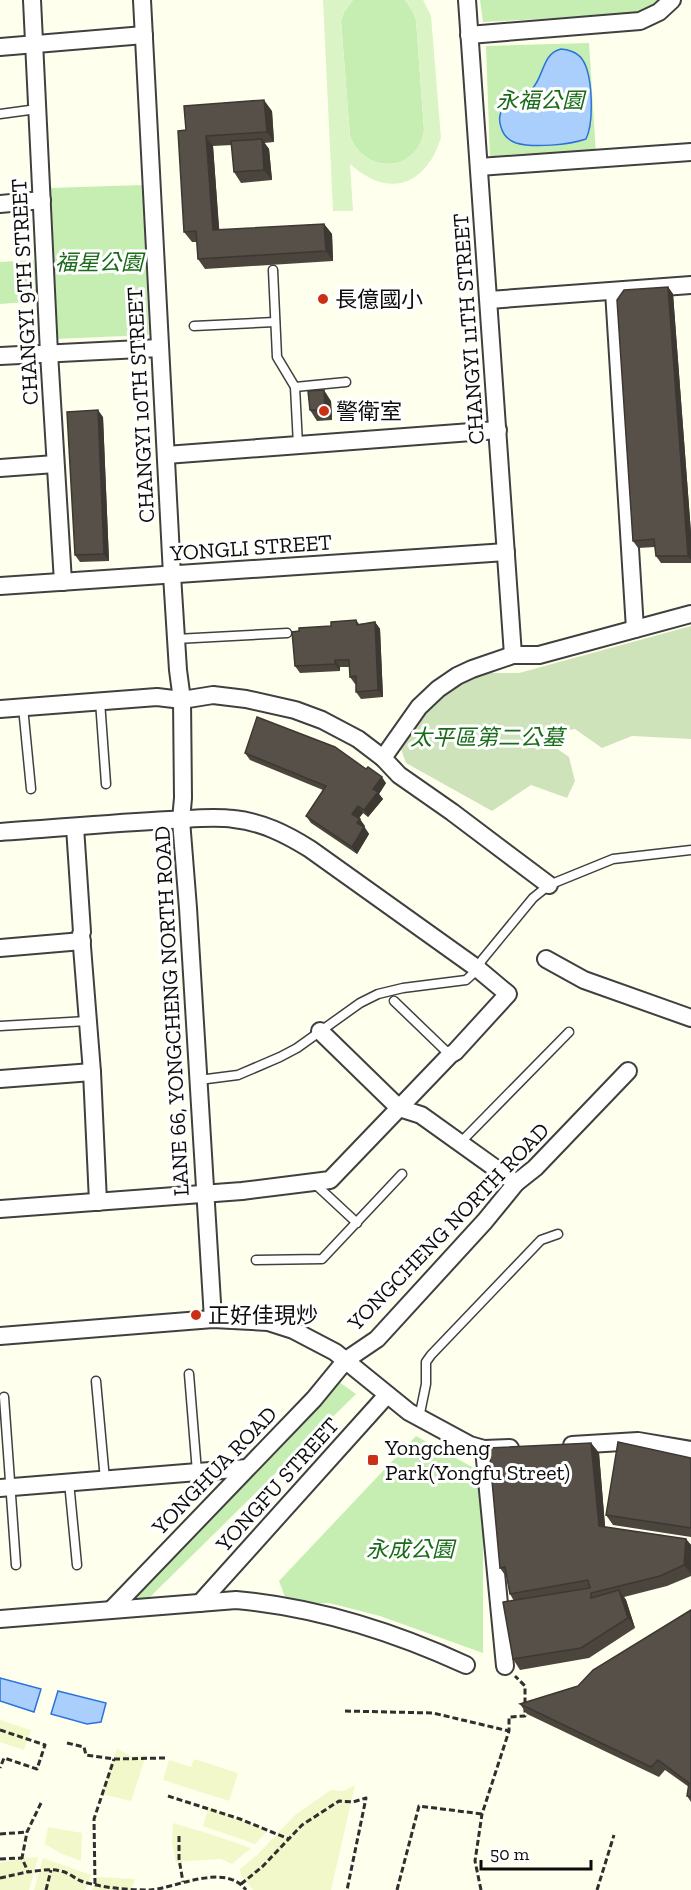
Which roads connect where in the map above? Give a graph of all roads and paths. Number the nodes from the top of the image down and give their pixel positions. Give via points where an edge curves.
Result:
1 (32, 0) edge
2 (142, 0) edge
3 (467, 0) edge
4 (672, 0) edge
5 (144, 35) junction
6 (469, 35) junction
7 (35, 44) junction
8 (0, 47) edge
9 (37, 109) junction
10 (0, 114) edge
11 (691, 152) edge
12 (479, 166) junction
13 (42, 200) junction
14 (0, 204) edge
15 (273, 270) dead end
16 (691, 285) edge
17 (614, 291) junction
18 (489, 300) junction
19 (275, 322) junction
20 (194, 326) dead end
21 (160, 348) junction
22 (49, 353) junction
23 (0, 356) edge
24 (346, 382) dead end
25 (295, 387) junction
26 (498, 430) junction
27 (298, 445) junction
28 (166, 454) junction
29 (55, 464) junction
30 (0, 468) edge
31 (506, 552) junction
32 (172, 575) junction
33 (63, 582) junction
34 (0, 586) edge
35 (691, 614) edge
36 (635, 629) junction
37 (287, 633) dead end
38 (176, 639) junction
39 (513, 655) junction
40 (182, 700) junction
41 (100, 701) junction
42 (23, 707) junction
43 (0, 709) edge
44 (382, 758) junction
45 (106, 784) dead end
46 (31, 789) dead end
47 (181, 820) junction
48 (75, 827) junction
49 (0, 832) edge
50 (691, 850) edge
51 (549, 885) junction
52 (82, 941) junction
53 (0, 948) edge
54 (546, 959) dead end
55 (478, 969) junction
56 (394, 1001) dead end
57 (691, 1018) edge
58 (87, 1021) junction
59 (0, 1026) edge
60 (320, 1031) junction
61 (569, 1032) dead end
62 (450, 1054) junction
63 (628, 1071) dead end
64 (92, 1072) junction
65 (0, 1079) edge
66 (199, 1080) junction
67 (399, 1107) junction
68 (460, 1143) junction
69 (402, 1174) dead end
70 (314, 1182) junction
71 (516, 1183) junction
72 (205, 1195) junction
73 (98, 1202) junction
74 (0, 1209) edge
75 (357, 1223) junction
76 (558, 1234) dead end
77 (256, 1260) dead end
78 (213, 1319) junction
79 (0, 1336) edge
80 (346, 1360) junction
81 (189, 1374) dead end
82 (96, 1381) dead end
83 (387, 1395) junction
84 (4, 1397) dead end
85 (419, 1418) junction
86 (560, 1445) edge
87 (527, 1447) edge
88 (484, 1449) junction
89 (691, 1450) edge
90 (247, 1468) junction
91 (197, 1472) junction
92 (105, 1479) junction
93 (69, 1482) junction
94 (6, 1488) edge
95 (16, 1565) dead end
96 (77, 1565) dead end
97 (200, 1603) junction
98 (111, 1609) junction
99 (0, 1619) edge
100 (466, 1665) dead end
101 (505, 1666) joint
102 (345, 1711) dead end
103 (0, 1730) edge
104 (508, 1731) junction
105 (67, 1743) dead end
106 (165, 1758) dead end
107 (114, 1759) junction
108 (0, 1768) edge
109 (168, 1796) dead end
110 (41, 1803) dead end
111 (482, 1814) junction
112 (27, 1832) junction
113 (0, 1834) edge
114 (614, 1835) dead end
115 (179, 1836) dead end
116 (289, 1839) junction
117 (22, 1858) junction
118 (2, 1859) edge
119 (0, 1864) edge
120 (51, 1870) junction
121 (28, 1872) junction
122 (0, 1878) edge
123 (183, 1882) junction
124 (95, 1884) junction
125 (241, 1884) junction
126 (104, 1888) edge
127 (46, 1890) edge
128 (151, 1890) edge
129 (246, 1890) edge
130 (347, 1890) edge
131 (397, 1890) edge
132 (481, 1890) edge
133 (597, 1890) edge

1 - 7 street, CHANGYI 9TH STREET
2 - 5 street, CHANGYI 10TH STREET
3 - 6 street, CHANGYI 11TH STREET
4 - 6 street via 640,21
5 - 7 street
5 - 21 street, CHANGYI 10TH STREET
6 - 12 street, CHANGYI 11TH STREET
7 - 8 street
7 - 9 street, CHANGYI 9TH STREET
9 - 10 lane
9 - 13 street, CHANGYI 9TH STREET
11 - 12 street
12 - 18 street, CHANGYI 11TH STREET
13 - 14 street
13 - 22 street, CHANGYI 9TH STREET
15 - 19 lane
16 - 17 street
17 - 18 street
17 - 36 street
18 - 26 street, CHANGYI 11TH STREET
19 - 20 lane
19 - 25 lane via 277,357
21 - 22 street
21 - 28 street, CHANGYI 10TH STREET
22 - 23 street
22 - 29 street, CHANGYI 9TH STREET
24 - 25 lane
25 - 27 lane
26 - 27 street
26 - 31 street, CHANGYI 11TH STREET
27 - 28 street
28 - 32 street, CHANGYI 10TH STREET
29 - 30 street
29 - 33 street, CHANGYI 9TH STREET
31 - 32 street, YONGLI STREET
31 - 39 street, CHANGYI 11TH STREET
32 - 33 street, YONGLI STREET
32 - 38 street, CHANGYI 10TH STREET
33 - 34 street, YONGLI STREET
35 - 36 street
36 - 39 street via 539,655
37 - 38 lane
38 - 40 street, CHANGYI 10TH STREET
39 - 44 street via 472,669 438,689 419,707
40 - 41 street via 157,697
40 - 44 street via 213,695 295,710 358,739
40 - 47 street, LANE 66, YONGCHENG NORTH ROAD
41 - 42 street
41 - 45 lane
42 - 43 street
42 - 46 lane
44 - 51 street via 399,775
47 - 48 street
47 - 55 street via 233,819 289,836
47 - 66 street, LANE 66, YONGCHENG NORTH ROAD
48 - 49 street
48 - 52 street
50 - 51 lane via 613,859
51 - 55 lane via 533,898
52 - 53 street
52 - 58 street
54 - 57 street via 584,980
55 - 60 lane via 466,980 378,994
55 - 62 street via 508,994
56 - 62 lane
58 - 59 lane
58 - 64 street
60 - 66 lane via 280,1058 248,1072
60 - 67 street
61 - 68 lane
62 - 67 street
63 - 71 street, YONGCHENG NORTH ROAD
64 - 65 street
64 - 73 street
66 - 72 street, LANE 66, YONGCHENG NORTH ROAD
67 - 68 street via 421,1115
67 - 70 street via 330,1180
68 - 71 street
69 - 75 lane
70 - 72 street
70 - 75 lane
71 - 80 street, YONGCHENG NORTH ROAD via 377,1339
72 - 73 street
72 - 78 street, LANE 66, YONGCHENG NORTH ROAD
73 - 74 street
75 - 77 lane via 322,1259
76 - 85 lane via 541,1240 431,1355 426,1362
78 - 79 street, YONGCHENG NORTH ROAD
78 - 80 street, YONGCHENG NORTH ROAD via 268,1322 285,1327
80 - 83 street
80 - 90 street, YONGHUA ROAD
81 - 91 lane
82 - 92 lane
83 - 85 street
83 - 97 street, YONGFU STREET
84 - 94 lane
85 - 88 street
86 - 89 street via 638,1441
87 - 88 street
88 - 101 street
90 - 91 street
90 - 98 street, YONGHUA ROAD
91 - 92 street
92 - 93 street
93 - 94 street
93 - 96 lane
94 - 95 lane
97 - 98 street
97 - 100 street via 260,1602 308,1612 396,1636
98 - 99 street
101 - 104 path via 525,1686 525,1716 509,1717
102 - 104 path via 433,1713
103 - 108 path via 45,1745 37,1769 4,1758
104 - 111 path
105 - 107 path via 84,1747 86,1755
106 - 107 path
107 - 124 path via 94,1819
109 - 116 path
110 - 112 path
111 - 131 path via 418,1806
111 - 132 path via 475,1861
112 - 113 path
112 - 117 path
114 - 133 path
115 - 123 path
116 - 125 path
116 - 130 path via 302,1825 339,1801 366,1798
117 - 118 path
117 - 121 path
118 - 119 path
120 - 121 path
120 - 124 path
120 - 127 path
121 - 122 path
123 - 125 path via 229,1878
123 - 128 path
124 - 126 path
125 - 129 path
126 - 128 path

